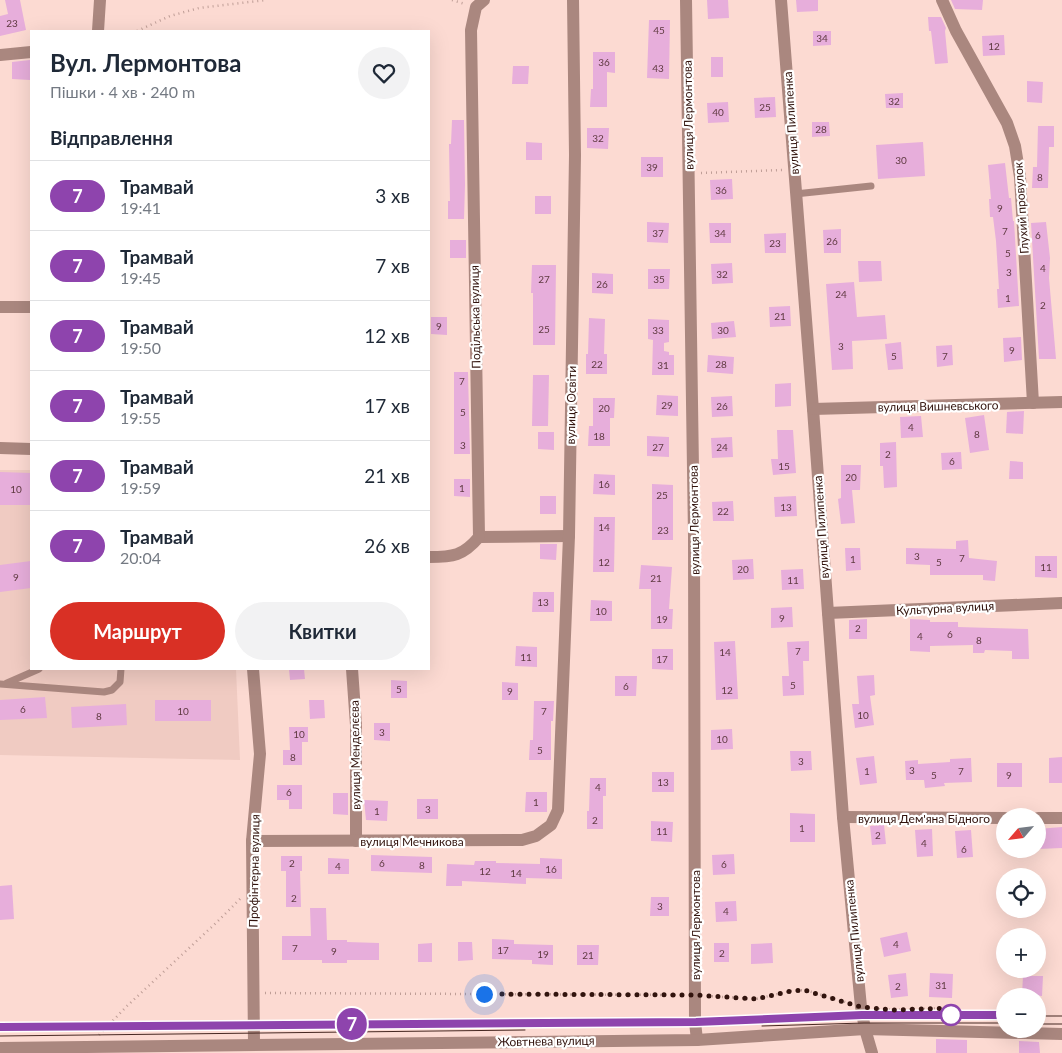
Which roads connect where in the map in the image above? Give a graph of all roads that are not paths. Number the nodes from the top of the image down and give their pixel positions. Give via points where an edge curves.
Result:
1 (100, 0) edge
2 (573, 0) edge
3 (686, 0) edge
4 (781, 0) edge
5 (942, 0) edge
6 (480, 4) edge
7 (98, 30) edge
8 (30, 52) edge
9 (0, 55) edge
10 (871, 186) dead end
11 (795, 194) junction
12 (30, 306) edge
13 (0, 308) edge
14 (1062, 402) edge
15 (1033, 404) junction
16 (813, 409) junction
17 (0, 448) edge
18 (30, 449) edge
19 (479, 536) junction
20 (569, 536) junction
21 (430, 557) edge
22 (1062, 603) edge
23 (828, 613) junction
24 (37, 670) edge
25 (121, 670) edge
26 (253, 670) edge
27 (352, 670) edge
28 (2, 684) edge
29 (558, 810) joint
30 (842, 817) junction
31 (996, 818) edge
32 (1046, 818) edge
33 (1062, 818) edge
34 (356, 841) junction
35 (252, 842) junction
36 (865, 1029) junction
37 (1062, 1034) edge
38 (697, 1040) junction
39 (254, 1044) junction
40 (0, 1048) edge
41 (872, 1053) edge

1 - 7 street
2 - 20 street, вулиця Освіти via 575,155
3 - 38 street, вулиця Лермонтова
4 - 11 street, вулиця Пилипенка
5 - 15 street, Глухий провулок via 1007,123 1015,146 1020,177
6 - 19 street, Подільська вулиця via 471,30
8 - 9 street
10 - 11 lane
11 - 16 street, вулиця Пилипенка
12 - 13 street
14 - 15 street, вулиця Вишневського
15 - 16 street, вулиця Вишневського
16 - 23 street, вулиця Пилипенка
17 - 18 street
19 - 20 street
19 - 21 street via 469,549 460,553
20 - 29 street, вулиця Освіти
22 - 23 street, Культурна вулиця
23 - 30 street, вулиця Пилипенка
24 - 28 lane
25 - 28 lane via 120,682 112,690 104,692
26 - 35 street, Профінтерна вулиця via 260,754
27 - 34 street, вулиця Менделєєва via 356,725
29 - 34 street, вулиця Мечникова via 552,826 522,840
30 - 31 street, вулиця Дем'яна Бідного
30 - 36 street, вулиця Пилипенка
32 - 33 street
34 - 35 street, вулиця Мечникова
35 - 39 street, Профінтерна вулиця
36 - 37 street, Жовтнева вулиця
36 - 38 street, Жовтнева вулиця
36 - 41 street, вулиця Пилипенка
38 - 39 street, Жовтнева вулиця
39 - 40 street, Жовтнева вулиця

